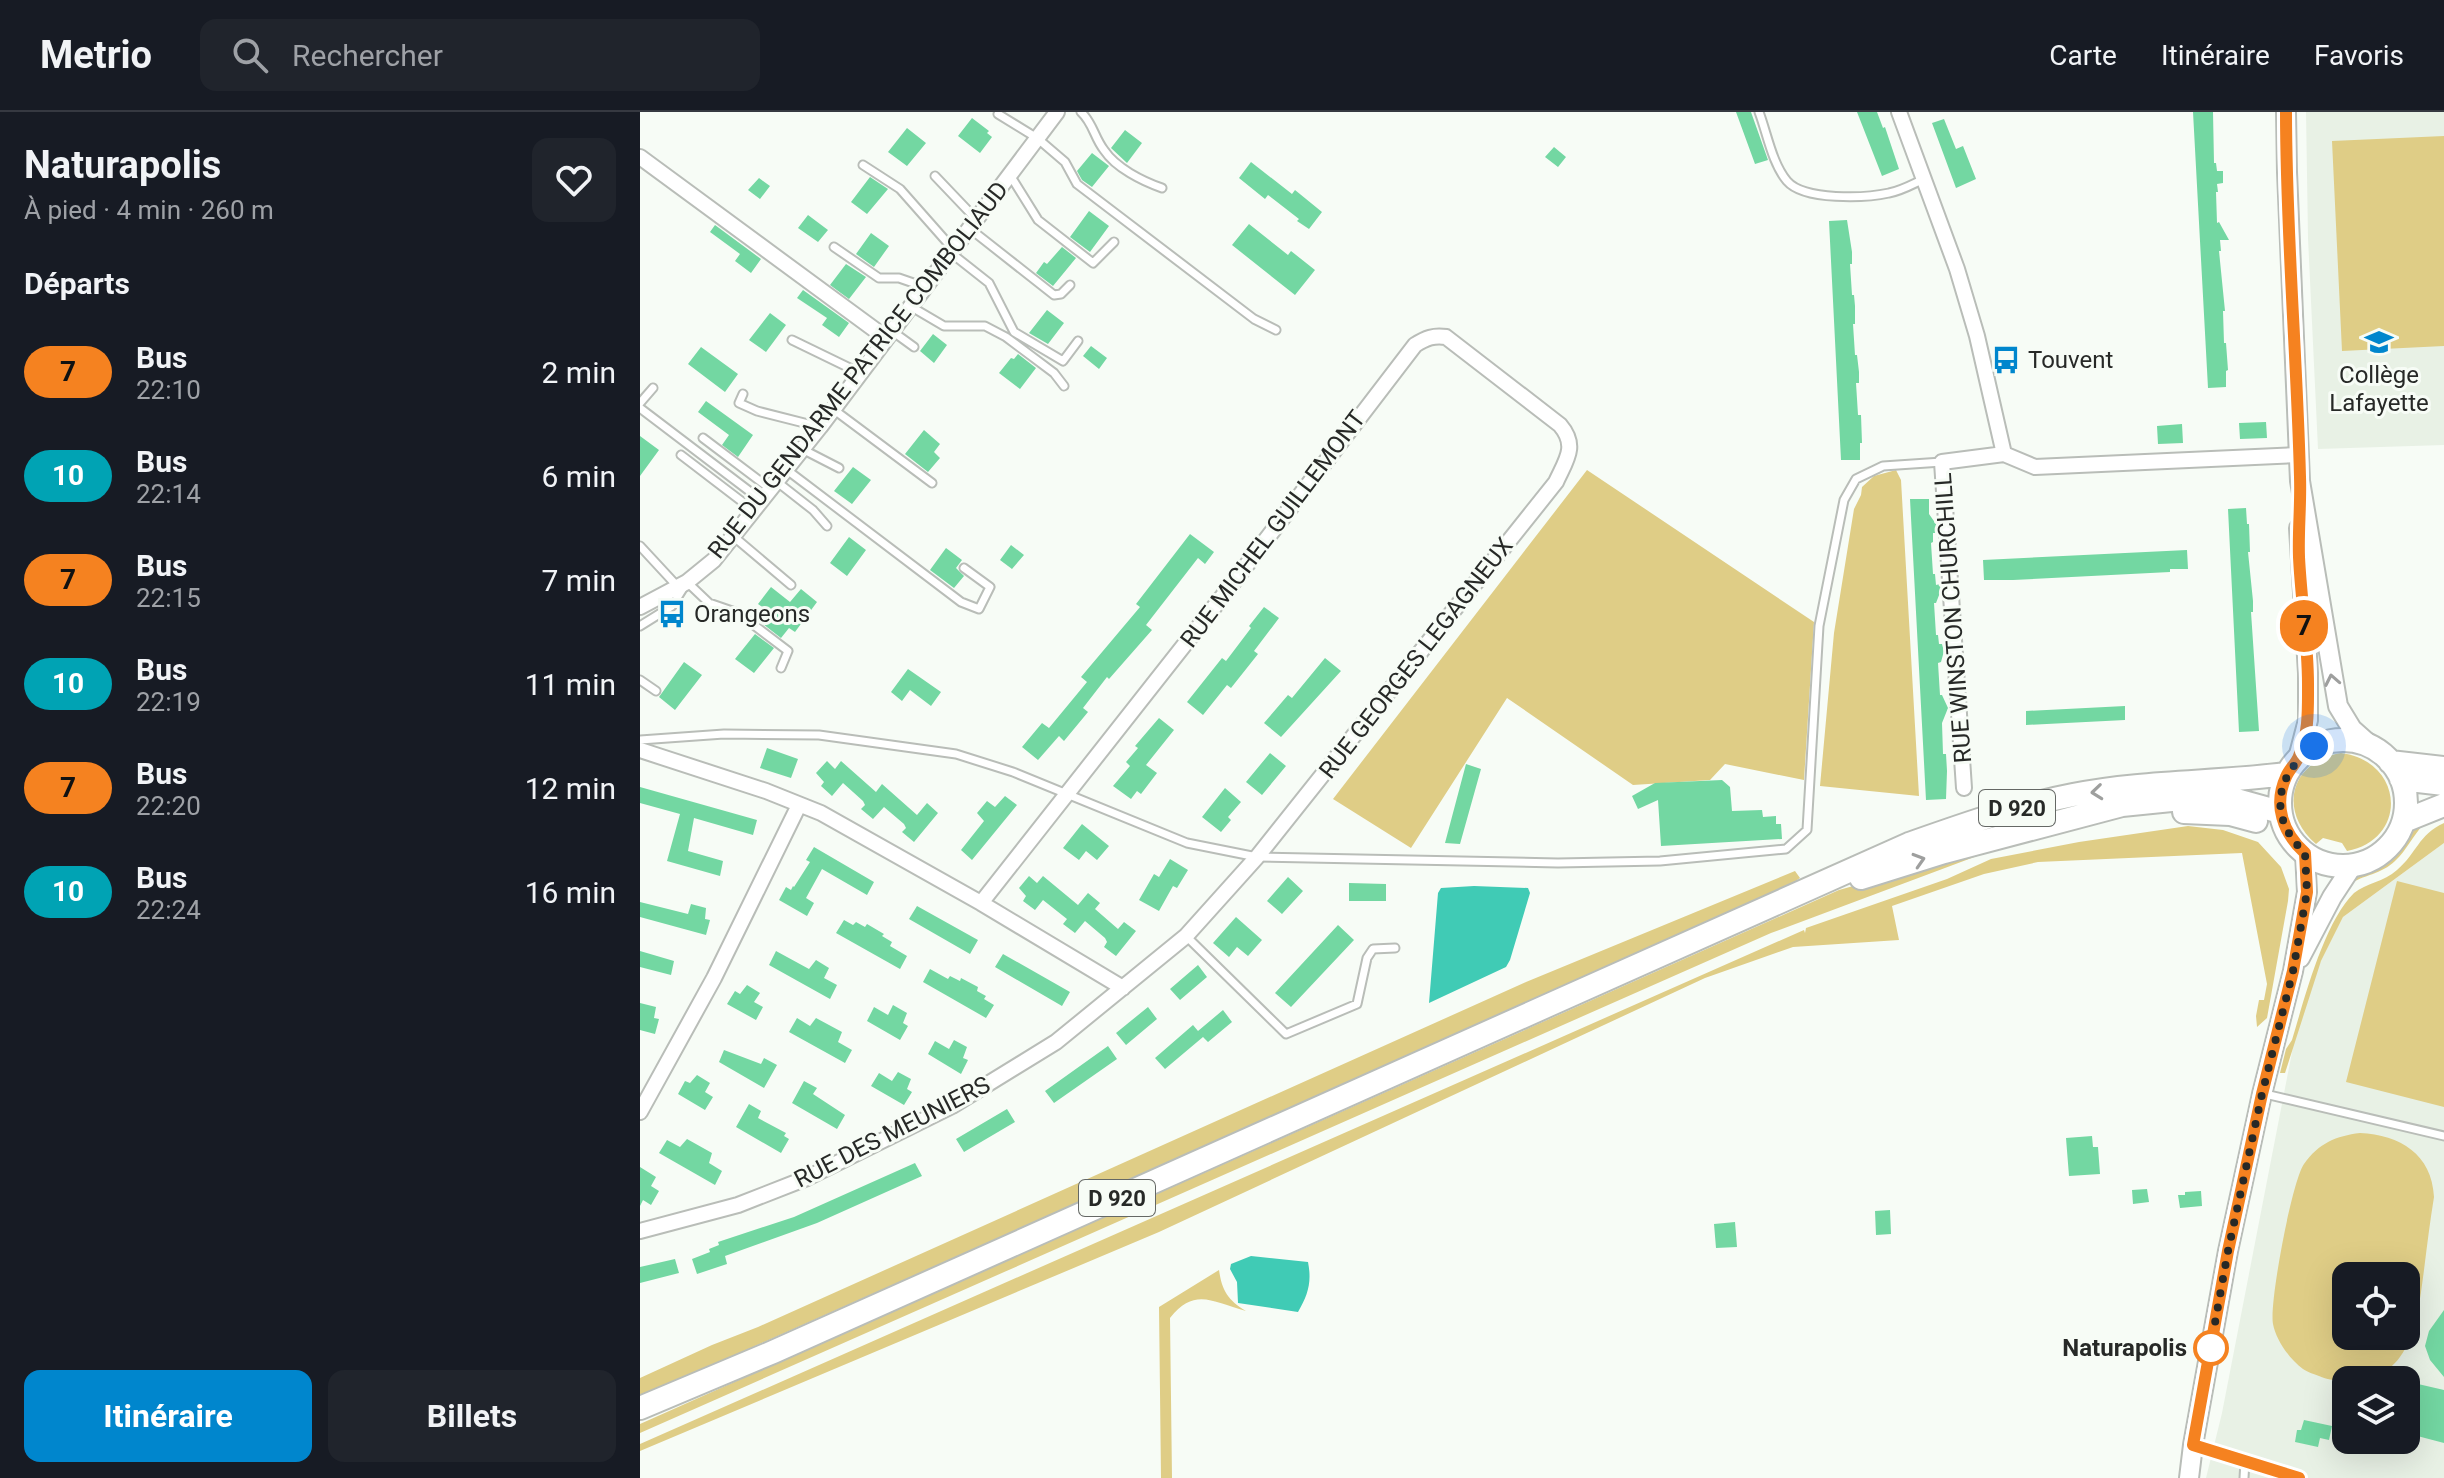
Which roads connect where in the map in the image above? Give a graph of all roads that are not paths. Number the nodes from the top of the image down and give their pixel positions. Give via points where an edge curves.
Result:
1 (1057, 112) edge
2 (1081, 112) edge
3 (1759, 112) edge
4 (1899, 112) edge
5 (2286, 112) edge
6 (998, 114) dead end
7 (1037, 138) junction
8 (640, 157) edge
9 (863, 165) dead end
10 (1010, 175) junction
11 (935, 176) dead end
12 (1925, 179) junction
13 (1162, 188) dead end
14 (973, 223) junction
15 (1114, 242) dead end
16 (834, 247) dead end
17 (952, 251) junction
18 (1070, 285) dead end
19 (925, 287) junction
20 (910, 306) junction
21 (1276, 330) dead end
22 (889, 334) junction
23 (792, 340) dead end
24 (1078, 341) dead end
25 (914, 347) dead end
26 (860, 373) junction
27 (1503, 380) joint
28 (1064, 386) dead end
29 (653, 388) dead end
30 (743, 394) dead end
31 (640, 405) edge
32 (833, 409) junction
33 (820, 427) junction
34 (703, 438) dead end
35 (802, 449) junction
36 (2004, 454) junction
37 (681, 455) dead end
38 (2299, 455) junction
39 (1942, 462) junction
40 (839, 468) dead end
41 (2300, 481) junction
42 (932, 483) dead end
43 (769, 489) junction
44 (827, 526) dead end
45 (733, 536) junction
46 (640, 546) edge
47 (964, 568) dead end
48 (682, 585) junction
49 (791, 585) dead end
50 (640, 607) edge
51 (640, 626) edge
52 (781, 668) dead end
53 (640, 680) edge
54 (656, 691) dead end
55 (640, 740) edge
56 (2370, 745) junction
57 (640, 750) edge
58 (2292, 766) junction
59 (2444, 768) edge
60 (2396, 770) junction
61 (2444, 784) edge
62 (1964, 788) dead end
63 (1066, 794) junction
64 (799, 805) junction
65 (2444, 805) edge
66 (2283, 821) junction
67 (2404, 821) junction
68 (2305, 853) junction
69 (1257, 857) junction
70 (2353, 865) junction
71 (981, 903) junction
72 (1765, 910) junction
73 (1186, 936) junction
74 (1395, 948) dead end
75 (2293, 971) junction
76 (1123, 988) junction
77 (2262, 1094) junction
78 (640, 1112) edge
79 (2444, 1136) edge
80 (640, 1231) edge
81 (640, 1408) edge
82 (2193, 1445) junction
83 (2245, 1461) junction
84 (2189, 1478) edge
85 (2244, 1478) edge
86 (2298, 1478) edge

1 - 7 street, RUE DU GENDARME PATRICE COMBOLIAUD
2 - 13 lane via 1104,151 1139,180
3 - 12 lane via 1789,183 1810,193 1890,193
4 - 12 street
5 - 38 main road
6 - 7 lane
7 - 10 street, RUE DU GENDARME PATRICE COMBOLIAUD
7 - 21 lane via 1065,162 1077,184 1254,319
8 - 22 street
9 - 17 lane via 900,189
10 - 14 street, RUE DU GENDARME PATRICE COMBOLIAUD
10 - 15 lane via 1038,220 1093,263
11 - 14 lane
12 - 36 street via 1977,336
14 - 17 street, RUE DU GENDARME PATRICE COMBOLIAUD
14 - 18 lane via 1054,295
16 - 19 lane via 879,278
17 - 19 street, RUE DU GENDARME PATRICE COMBOLIAUD
17 - 24 lane via 989,283 1014,332 1063,361
19 - 20 street, RUE DU GENDARME PATRICE COMBOLIAUD
20 - 22 street, RUE DU GENDARME PATRICE COMBOLIAUD
20 - 28 lane via 944,326 985,326 1054,373
22 - 25 lane
22 - 26 street, RUE DU GENDARME PATRICE COMBOLIAUD
23 - 26 lane
26 - 32 street, RUE DU GENDARME PATRICE COMBOLIAUD
27 - 63 street, RUE MICHEL GUILLEMONT via 1446,337 1426,338 1415,345
27 - 69 street, RUE GEORGES LEGAGNEUX via 1567,433 1571,451 1556,482
29 - 31 lane
30 - 33 lane via 739,403 748,407
31 - 43 lane
32 - 33 street, RUE DU GENDARME PATRICE COMBOLIAUD
32 - 42 lane
33 - 35 street, RUE DU GENDARME PATRICE COMBOLIAUD
34 - 43 lane
35 - 40 lane
35 - 43 street, RUE DU GENDARME PATRICE COMBOLIAUD
36 - 38 street, RUE WINSTON CHURCHILL via 2035,467
36 - 39 street, RUE WINSTON CHURCHILL
37 - 43 lane
38 - 41 main road
39 - 62 street, RUE WINSTON CHURCHILL
39 - 69 lane via 1883,466 1856,479 1844,500 1819,626 1807,830 1786,849 1660,861 1558,863
56 -> 41 main road via 2338,706
41 - 58 main road via 2308,720
43 - 44 lane via 813,510
43 - 45 street, RUE DU GENDARME PATRICE COMBOLIAUD
43 - 47 lane via 979,609 990,587
45 - 48 street, RUE DU GENDARME PATRICE COMBOLIAUD via 714,560
45 - 49 lane
46 - 48 lane
48 - 50 street, RUE DU GENDARME PATRICE COMBOLIAUD
48 - 51 lane via 672,606
48 - 52 lane via 709,603 738,613 788,651
53 - 54 lane
55 - 63 lane via 819,735 885,743 956,754
56 - 58 main road via 2333,740 2314,746
56 - 60 main road
57 - 64 street
58 - 66 main road via 2280,793
58 -> 72 main road, D 920 via 2250,779 2074,794 1999,813 1896,850
59 - 60 main road
60 - 61 main road
60 - 67 main road via 2406,804
63 - 69 lane via 1187,843
63 - 71 street
64 - 71 street
64 - 78 street via 714,978
65 - 67 main road
66 - 68 main road
72 -> 66 main road, D 920 via 2028,830 2161,813
67 - 70 main road via 2384,850
68 - 70 main road via 2328,864
68 - 75 main road via 2307,892
69 - 73 street, RUE GEORGES LEGAGNEUX
70 - 75 main road
71 - 76 street
72 - 81 main road, D 920
73 - 74 lane via 1286,1034 1357,1004 1373,949
73 - 76 street, RUE DES MEUNIERS
75 - 77 main road
76 - 80 street, RUE DES MEUNIERS via 1056,1042 952,1106 807,1178 738,1205
77 - 79 lane
77 - 82 main road
82 - 83 lane
82 - 84 main road
83 - 85 lane
83 - 86 lane

